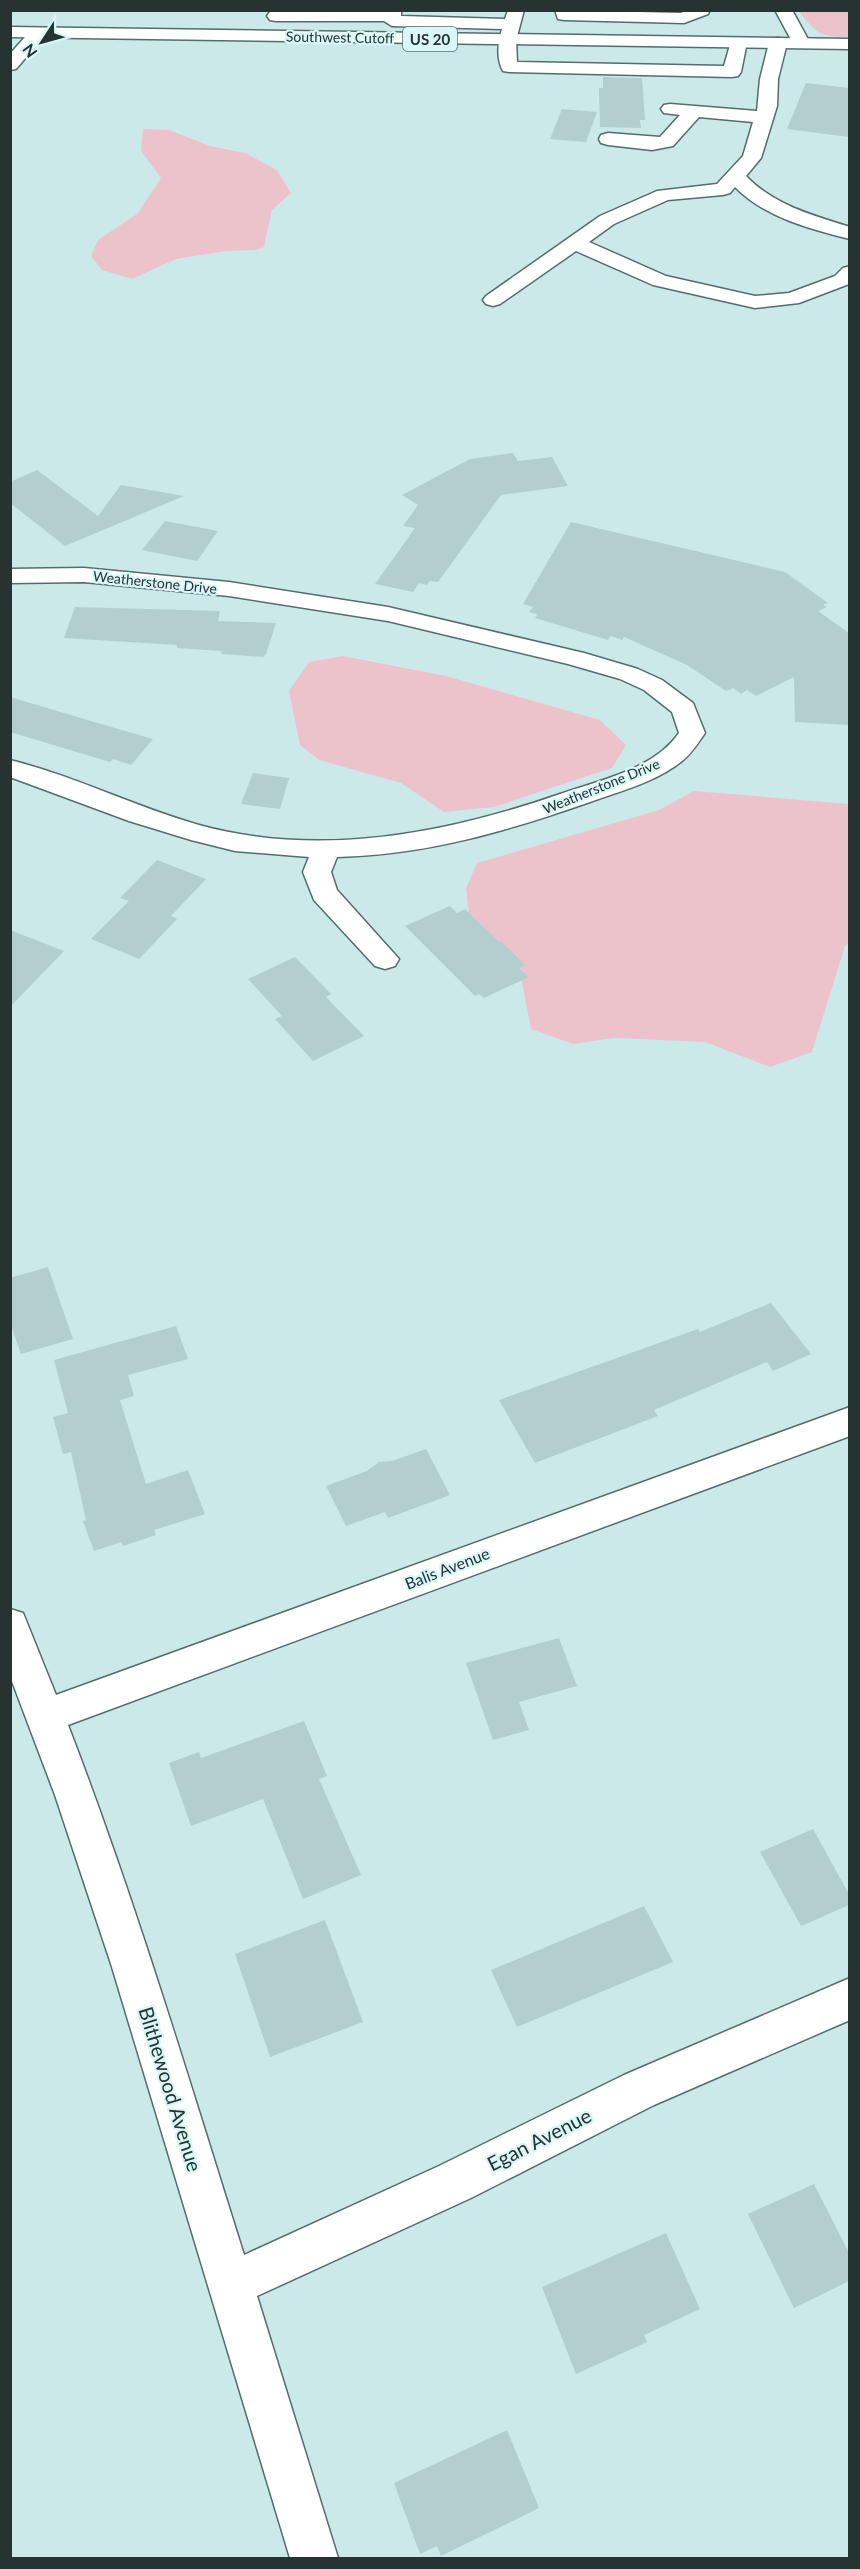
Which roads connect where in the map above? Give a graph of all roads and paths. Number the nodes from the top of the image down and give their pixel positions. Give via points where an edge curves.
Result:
1 (564, 10) edge
2 (702, 10) edge
3 (783, 10) edge
4 (276, 13) edge
5 (392, 22) edge
6 (512, 25) edge
7 (10, 33) edge
8 (38, 33) junction
9 (274, 36) junction
10 (738, 42) junction
11 (778, 43) junction
12 (801, 43) junction
13 (849, 44) edge
14 (10, 65) edge
15 (670, 109) dead end
16 (694, 111) junction
17 (763, 117) junction
18 (608, 140) dead end
19 (735, 176) junction
20 (849, 233) edge
21 (574, 243) junction
22 (849, 272) edge
23 (493, 300) dead end
24 (10, 576) edge
25 (10, 768) edge
26 (326, 850) junction
27 (385, 959) dead end
28 (849, 1421) edge
29 (10, 1625) edge
30 (45, 1716) junction
31 (849, 1999) edge
32 (231, 2284) junction
33 (314, 2559) edge

1 - 2 street via 564,15 684,18
3 - 12 street
4 - 5 street
4 - 9 street
5 - 6 street, Southwest Cutoff / US 20
5 - 9 street, Southwest Cutoff / US 20
6 - 10 street, Southwest Cutoff / US 20
6 - 10 street via 509,67 732,72
7 - 8 street, Southwest Cutoff / US 20
8 - 9 street, Southwest Cutoff / US 20
8 - 14 street
10 - 11 street, Southwest Cutoff / US 20
11 - 12 street, Southwest Cutoff / US 20
11 - 17 street
12 - 13 street, Southwest Cutoff / US 20
15 - 16 street
16 - 17 street
16 - 18 street via 666,142
17 - 19 street via 752,158
19 - 20 street via 749,193 790,215
19 - 21 street via 723,189 664,195 607,220
21 - 22 street via 660,281 755,302 792,299 842,280
21 - 23 street
24 - 26 street, Weatherstone Drive via 95,576 229,589 388,614 629,674 666,694 684,709 689,720 692,733 688,741 669,759 591,793 525,816 411,845
25 - 26 street, Weatherstone Drive via 217,838
26 - 27 street via 317,872 324,893
28 - 30 street, Balis Avenue
29 - 30 street, Blithewood Avenue
30 - 32 street, Blithewood Avenue via 133,1967
31 - 32 street, Egan Avenue via 639,2090 454,2182
32 - 33 street, Blithewood Avenue

